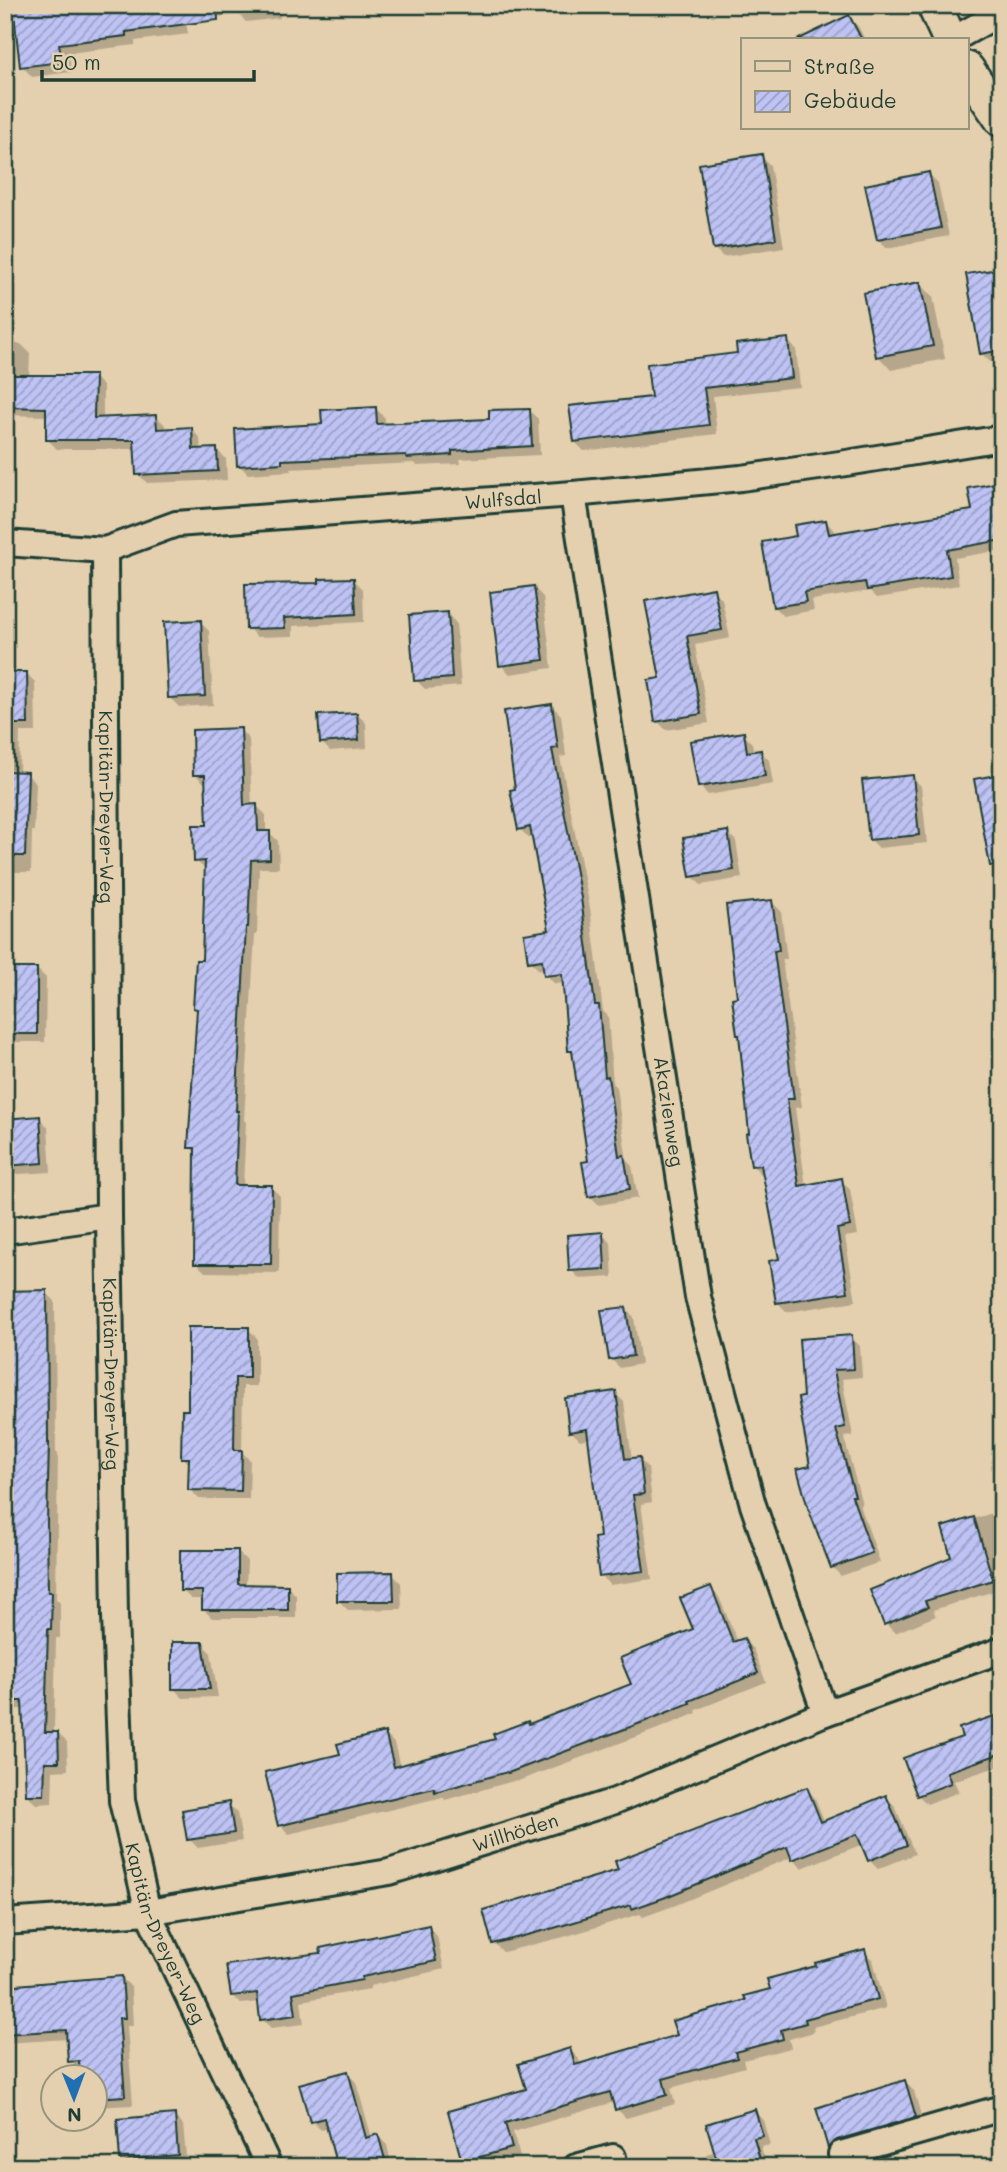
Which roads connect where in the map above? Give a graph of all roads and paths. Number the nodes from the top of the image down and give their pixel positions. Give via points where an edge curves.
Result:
1 (934, 5) edge
2 (1002, 12) edge
3 (950, 38) edge
4 (955, 38) edge
5 (968, 70) edge
6 (1002, 120) edge
7 (1002, 438) edge
8 (573, 494) junction
9 (5, 543) edge
10 (105, 550) junction
11 (109, 1216) junction
12 (5, 1231) edge
13 (1002, 1650) edge
14 (825, 1713) junction
15 (148, 1912) junction
16 (5, 1922) edge
17 (1002, 2108) edge
18 (841, 2154) dead end
19 (613, 2157) dead end
20 (269, 2167) edge
21 (576, 2167) edge

1 - 3 street
2 - 4 street
5 - 6 street
7 - 8 street, Wulfsdal via 754,476
8 - 10 street, Wulfsdal via 176,524
8 - 14 street, Akazienweg via 698,1297 753,1505
9 - 10 street, Wulfsdal
10 - 11 street, Kapitän-Dreyer-Weg
11 - 12 street
11 - 15 street, Kapitän-Dreyer-Weg via 122,1801
13 - 14 street, Willhöden
14 - 15 street, Willhöden via 615,1801 389,1872
15 - 16 street, Willhöden
15 - 20 street, Kapitän-Dreyer-Weg
17 - 18 street
19 - 21 street

